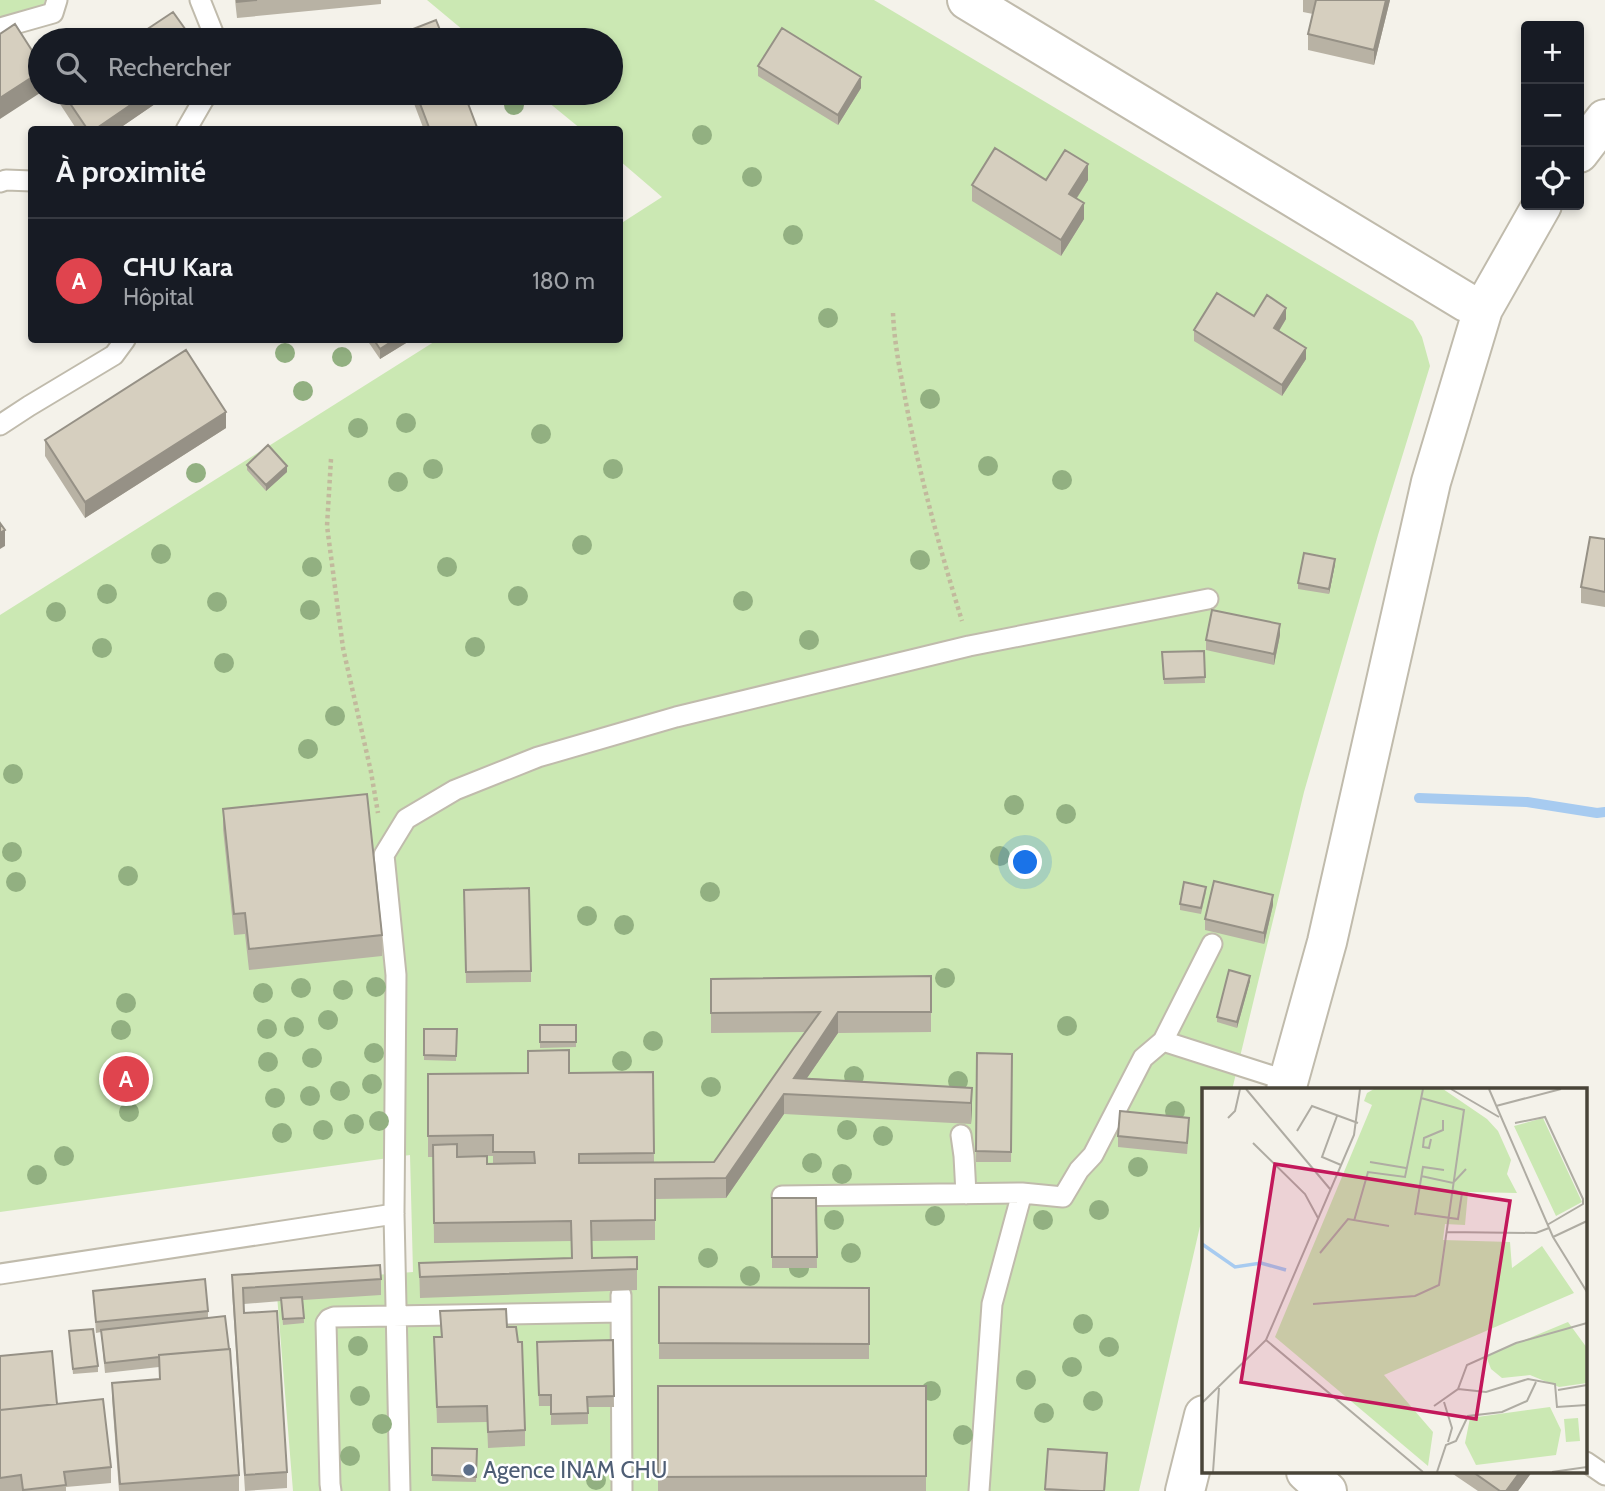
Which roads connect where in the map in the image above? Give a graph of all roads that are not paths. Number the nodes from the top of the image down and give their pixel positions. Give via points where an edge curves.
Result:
1 (57, 0) edge
2 (200, 0) edge
3 (967, 0) edge
4 (0, 28) edge
5 (211, 28) edge
6 (200, 105) edge
7 (1605, 118) edge
8 (188, 126) edge
9 (1583, 147) edge
10 (28, 181) edge
11 (0, 182) edge
12 (1539, 210) edge
13 (1483, 309) junction
14 (123, 343) edge
15 (0, 425) edge
16 (1208, 599) dead end
17 (1212, 944) dead end
18 (1163, 1041) junction
19 (1287, 1086) edge
20 (961, 1135) edge
21 (1022, 1193) junction
22 (966, 1194) junction
23 (782, 1196) edge
24 (394, 1214) junction
25 (0, 1274) edge
26 (396, 1315) junction
27 (1202, 1423) edge
28 (1588, 1463) edge
29 (1308, 1474) edge
30 (1605, 1475) edge
31 (331, 1491) edge
32 (400, 1491) edge
33 (622, 1491) edge
34 (979, 1491) edge
35 (1185, 1491) edge
36 (1327, 1491) edge

1 - 4 lane via 52,13
2 - 5 lane
3 - 13 street
6 - 8 lane
7 - 9 street
10 - 11 lane
12 - 13 street
13 - 19 street via 1431,482 1327,942
14 - 15 lane via 114,355
16 - 24 lane via 969,646 676,717 538,757 455,790 406,819 384,855 396,975
17 - 18 lane
18 - 19 lane
18 - 21 lane via 1143,1058 1093,1155 1063,1197
20 - 22 lane
21 - 22 lane
21 - 34 lane via 992,1304
22 - 23 lane
24 - 25 lane
24 - 26 lane
26 - 31 lane via 334,1317 326,1323
26 - 32 lane
26 - 33 lane via 621,1303
27 - 35 street
28 - 30 lane
29 - 36 street

